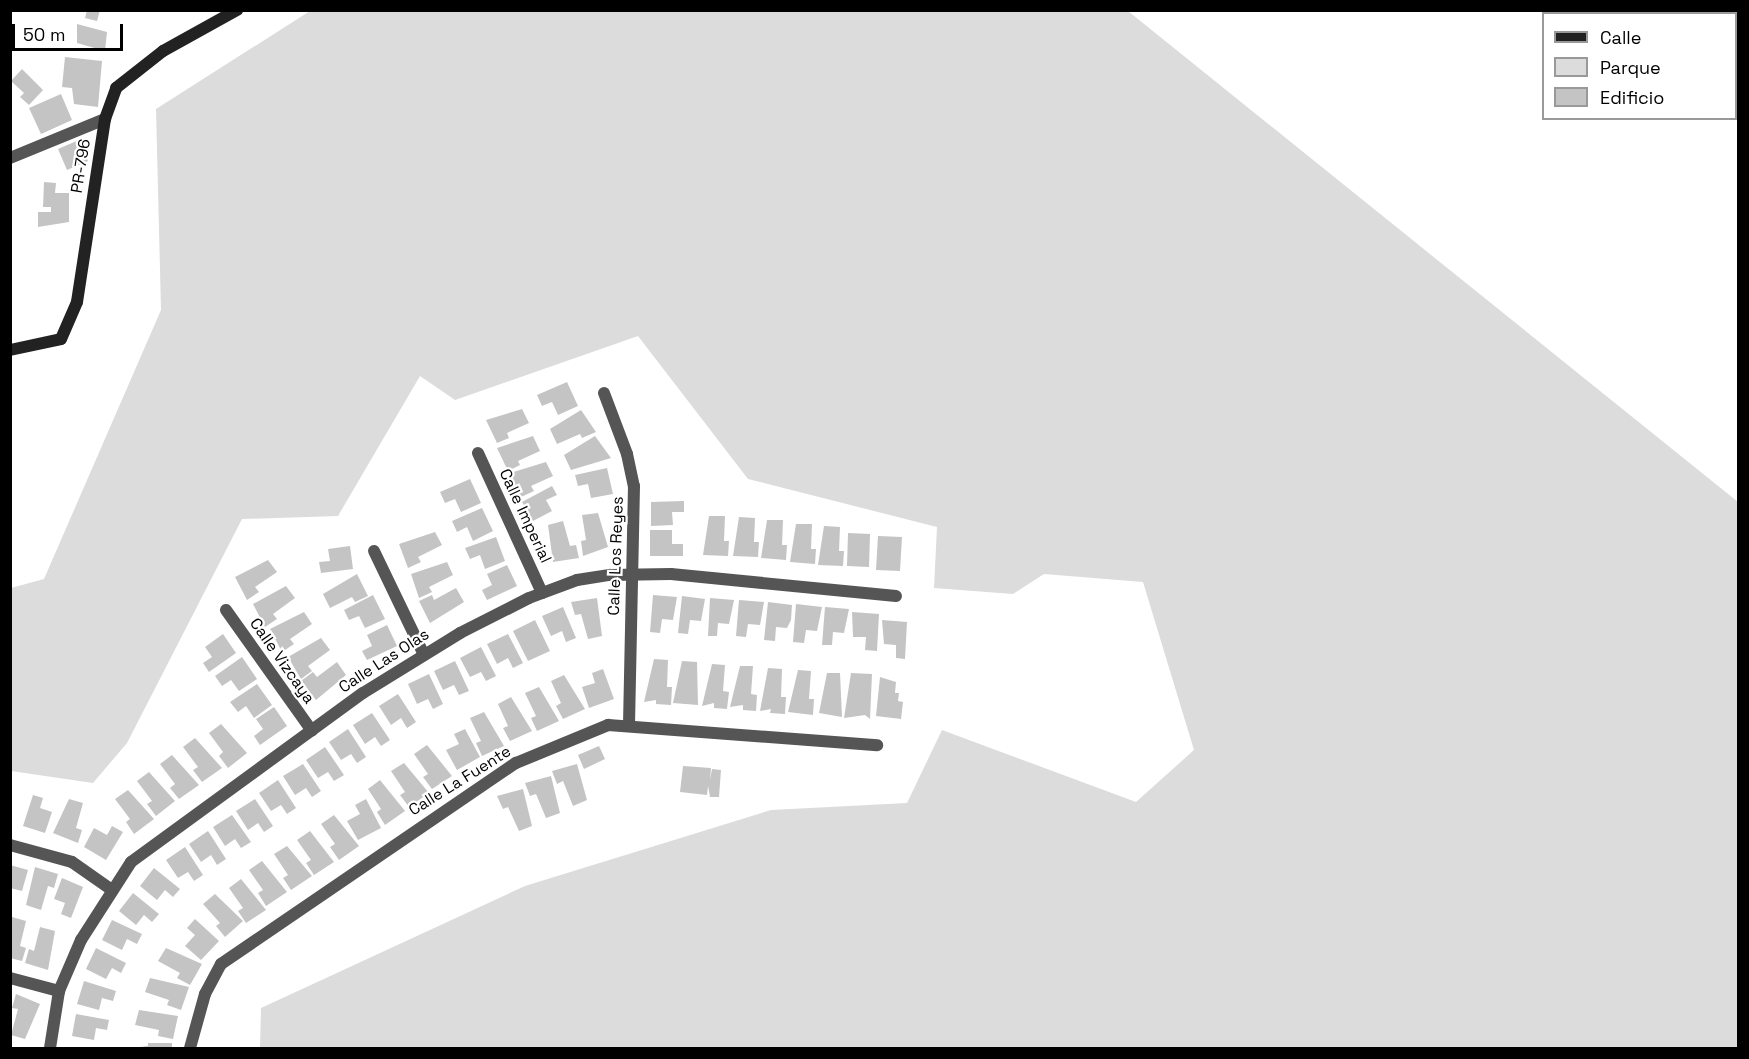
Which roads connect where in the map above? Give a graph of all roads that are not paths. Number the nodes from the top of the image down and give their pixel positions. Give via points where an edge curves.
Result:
1 (237, 10) edge
2 (105, 119) junction
3 (10, 158) edge
4 (10, 350) edge
5 (604, 393) dead end
6 (478, 453) dead end
7 (374, 551) dead end
8 (631, 574) junction
9 (542, 593) junction
10 (896, 596) dead end
11 (226, 610) dead end
12 (424, 655) junction
13 (629, 724) junction
14 (312, 731) junction
15 (877, 745) dead end
16 (10, 845) edge
17 (112, 890) junction
18 (10, 978) edge
19 (59, 991) junction
20 (50, 1048) edge
21 (190, 1048) edge

1 - 2 street, PR-796 / PR-796 via 163,51 116,88
2 - 3 street
2 - 4 street, PR-796 / PR-796 via 77,302 61,339
5 - 8 street, Calle Los Reyes via 627,454 634,486
6 - 9 street, Calle Imperial
7 - 12 street
8 - 9 street, Calle Las Olas via 576,580
8 - 10 street, Calle Las Olas via 671,574
8 - 13 street, Calle Los Reyes
9 - 12 street, Calle Las Olas
11 - 14 street, Calle Vizcaya
12 - 14 street, Calle Las Olas
13 - 15 street, Calle La Fuente
13 - 21 street, Calle La Fuente via 608,725 516,763 250,941 221,964 205,994
14 - 17 street, Calle Las Olas via 164,835 131,862
16 - 17 street via 72,862
17 - 19 street, Calle Las Olas via 81,940
18 - 19 street
19 - 20 street, Calle Las Olas

